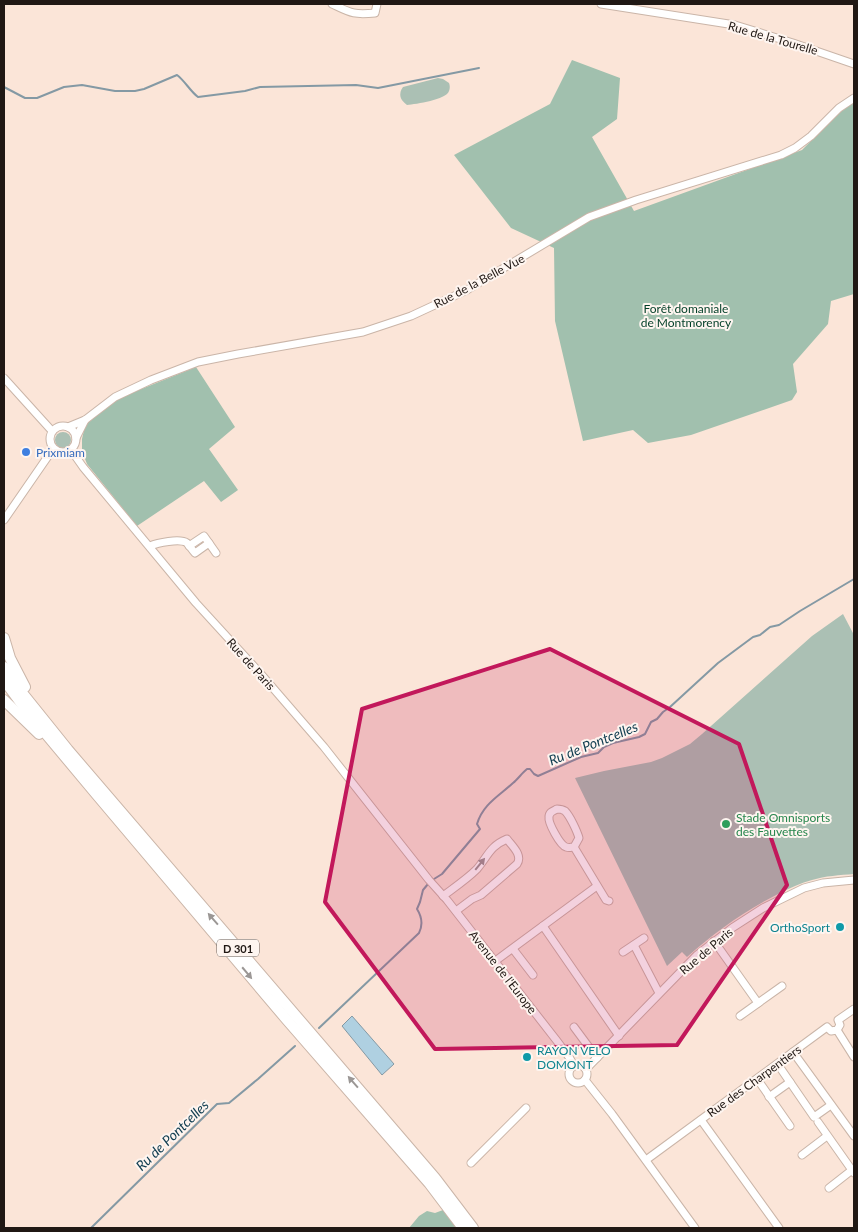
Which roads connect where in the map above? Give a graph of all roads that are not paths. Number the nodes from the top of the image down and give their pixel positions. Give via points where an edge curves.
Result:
1 (332, 4) edge
2 (376, 4) edge
3 (601, 4) edge
4 (854, 64) edge
5 (854, 98) edge
6 (4, 378) edge
7 (85, 420) junction
8 (68, 427) junction
9 (52, 431) junction
10 (76, 438) junction
11 (53, 449) junction
12 (71, 450) junction
13 (4, 520) edge
14 (150, 546) junction
15 (216, 553) dead end
16 (4, 638) edge
17 (4, 667) edge
18 (4, 680) edge
19 (4, 700) edge
20 (68, 750) junction
21 (90, 787) junction
22 (574, 847) junction
23 (430, 880) joint
24 (854, 880) edge
25 (597, 886) junction
26 (443, 896) junction
27 (609, 901) dead end
28 (456, 911) junction
29 (543, 926) junction
30 (644, 938) dead end
31 (714, 941) junction
32 (634, 945) junction
33 (513, 949) junction
34 (623, 952) dead end
35 (494, 962) junction
36 (533, 976) dead end
37 (782, 986) dead end
38 (659, 993) junction
39 (758, 1003) junction
40 (854, 1009) edge
41 (740, 1016) dead end
42 (574, 1027) dead end
43 (837, 1030) junction
44 (619, 1036) junction
45 (793, 1052) junction
46 (854, 1057) edge
47 (598, 1058) junction
48 (574, 1066) junction
49 (586, 1069) junction
50 (781, 1069) dead end
51 (585, 1080) junction
52 (790, 1082) junction
53 (760, 1083) dead end
54 (769, 1097) junction
55 (831, 1105) junction
56 (526, 1108) dead end
57 (701, 1120) junction
58 (818, 1122) dead end
59 (790, 1126) dead end
60 (854, 1135) edge
61 (827, 1136) junction
62 (802, 1154) dead end
63 (646, 1160) junction
64 (471, 1163) dead end
65 (853, 1172) edge
66 (829, 1188) dead end
67 (463, 1228) edge
68 (473, 1228) edge
69 (695, 1228) edge
70 (779, 1228) edge

1 - 2 street via 357,14 375,13
3 - 4 street, Rue de la Tourelle via 735,25
5 - 7 street, Rue de la Belle Vue via 839,108 812,136 782,155 636,200 589,218 467,290 411,316 363,332 198,362 115,397
6 - 9 street
7 - 8 street, Rue de la Belle Vue
7 - 10 street, Rue de la Belle Vue
8 - 9 street via 60,426
8 - 10 street
9 - 11 street via 49,438
10 - 12 street
11 - 12 street via 60,452
11 - 13 street
12 - 14 street, Rue de Paris
14 - 15 street via 181,541 189,546 204,536
14 - 23 street, Rue de Paris via 196,603 324,747
16 - 20 highway via 22,683
17 - 20 highway, D 301
18 - 21 highway, D 301
19 - 21 highway
68 -> 20 highway, D 301 via 435,1178
21 -> 67 highway, D 301 via 429,1183
22 - 22 street via 579,838 566,812 552,811 548,818 562,844
22 - 25 street
23 - 26 street, Avenue de l'Europe
24 - 31 street, Rue de Paris via 804,888 757,912
25 - 27 street
25 - 29 street
26 - 28 street, Avenue de l'Europe
26 -> 28 street via 477,869 495,845 507,839 519,857 517,864 481,895
28 - 35 street, Avenue de l'Europe
29 - 33 street
29 - 44 street
30 - 32 street
31 - 38 street, Rue de Paris
31 - 39 street
32 - 34 street
32 - 38 street
33 - 35 street
33 - 36 street
35 - 48 street, Avenue de l'Europe
37 - 39 street
38 - 44 street, Rue de Paris
39 - 41 street
40 - 43 street via 838,1020
42 - 47 street
43 - 45 street, Rue des Charpentiers via 831,1031 827,1027
43 - 46 street
44 - 47 street, Rue de Paris
45 - 55 street
45 - 57 street, Rue des Charpentiers
47 - 49 street, Rue de Paris
48 - 49 street
48 - 51 street via 569,1073 572,1081
49 - 51 street
50 - 52 street
51 - 63 street
52 - 54 street
52 - 55 street via 814,1117
53 - 54 street
54 - 59 street
55 - 60 street
56 - 64 street
57 - 63 street, Rue des Charpentiers
57 - 70 street
58 - 61 street
61 - 62 street
61 - 65 street
63 - 69 street
65 - 66 street

